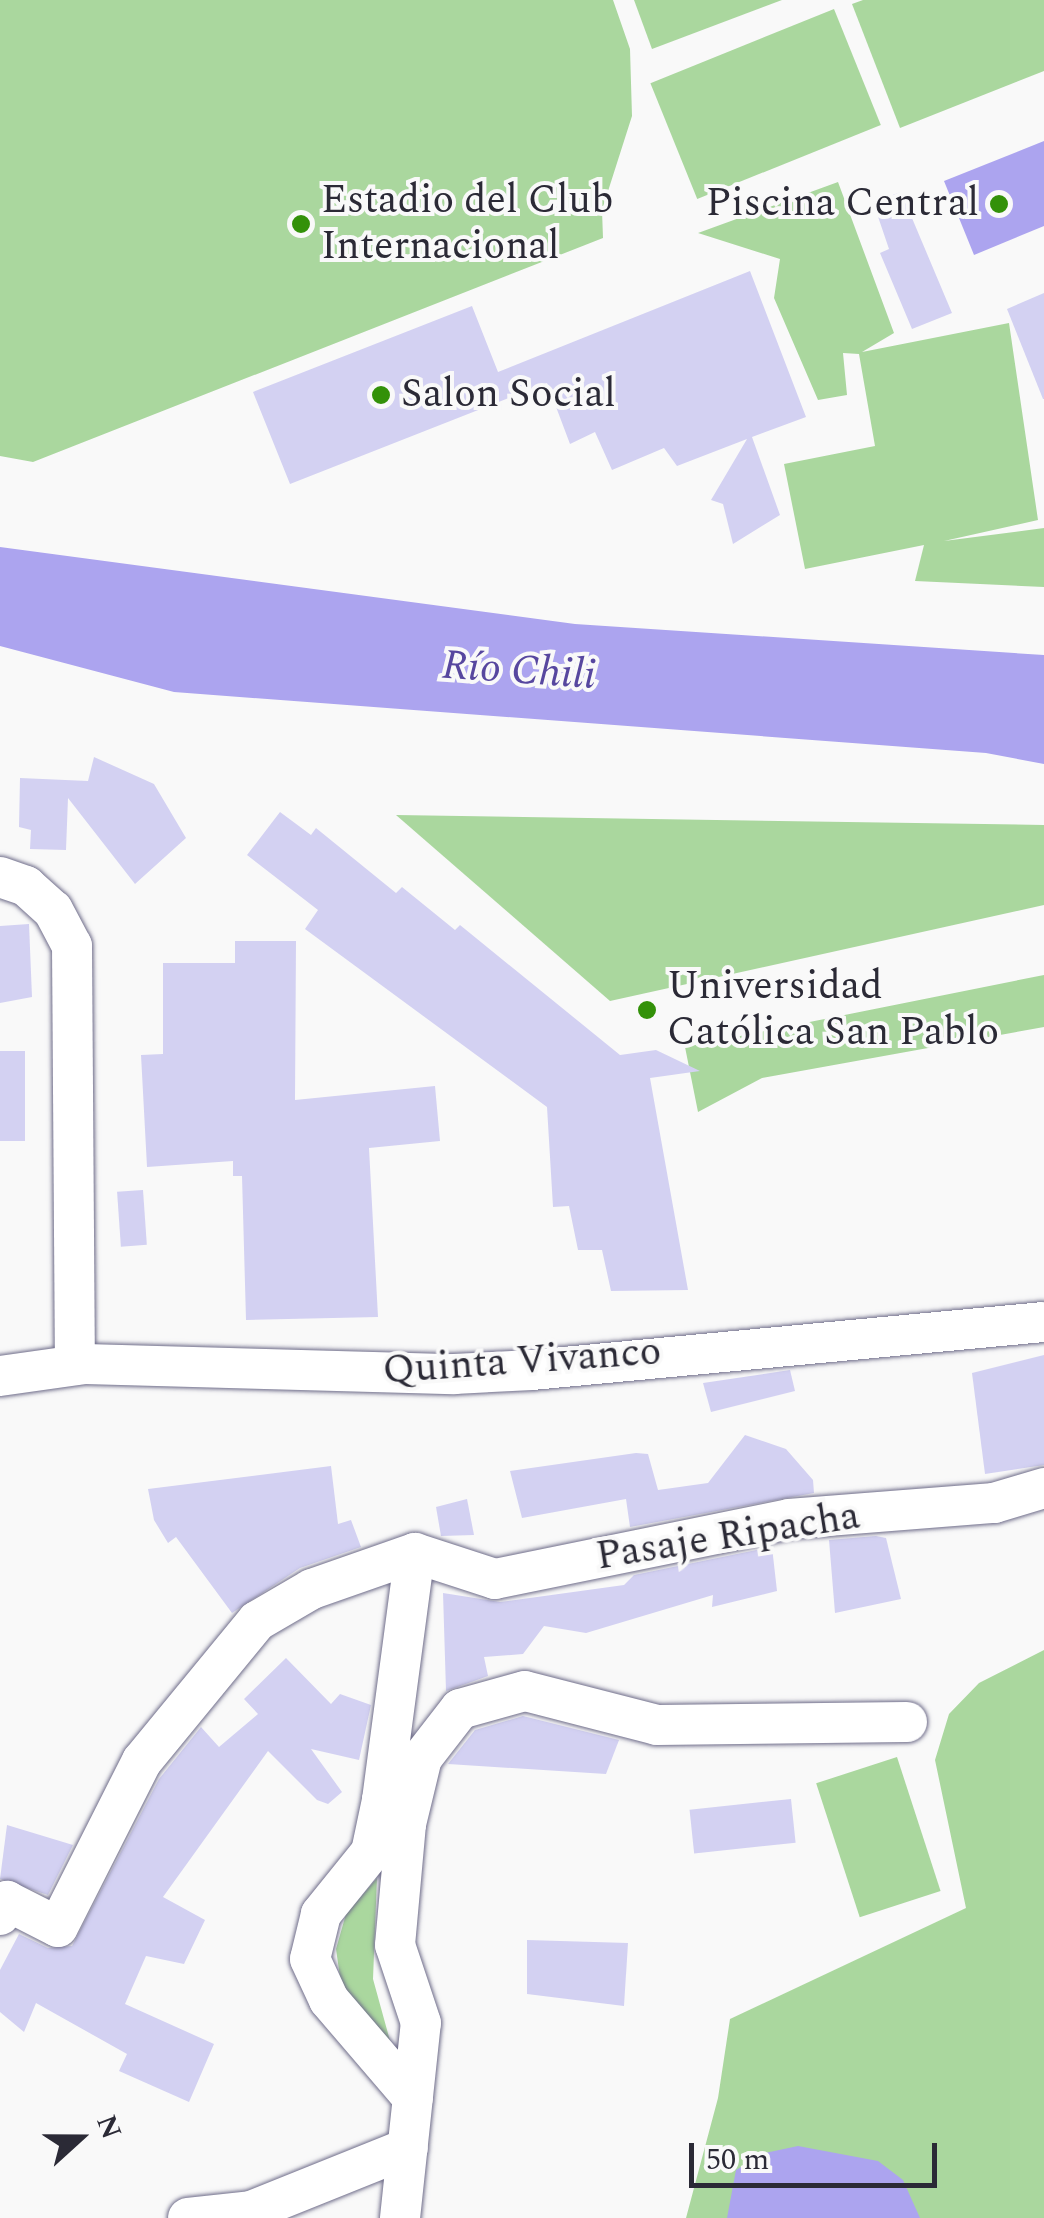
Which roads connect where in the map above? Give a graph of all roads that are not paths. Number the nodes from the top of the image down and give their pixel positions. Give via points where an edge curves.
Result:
1 (0, 877) edge
2 (1044, 1322) edge
3 (75, 1365) junction
4 (0, 1376) edge
5 (1044, 1488) edge
6 (415, 1554) junction
7 (907, 1722) dead end
8 (393, 1812) junction
9 (0, 1915) edge
10 (413, 2098) junction
11 (408, 2148) junction
12 (188, 2218) edge
13 (400, 2218) edge

1 - 3 street via 26,886 53,910 72,946
2 - 3 street, Quinta Vivanco via 454,1374
3 - 4 street, Quinta Vivanco
5 - 6 street, Pasaje Ripacha via 994,1504 789,1519 495,1579
6 - 8 street
6 - 9 street via 312,1589 256,1621 142,1761 58,1927 7,1901
7 - 8 street via 656,1726 525,1691 460,1708
8 - 10 street via 395,1945 421,2023
8 - 10 street via 322,1914 310,1958 329,2000
10 - 11 street
11 - 12 street via 251,2211
11 - 13 street

